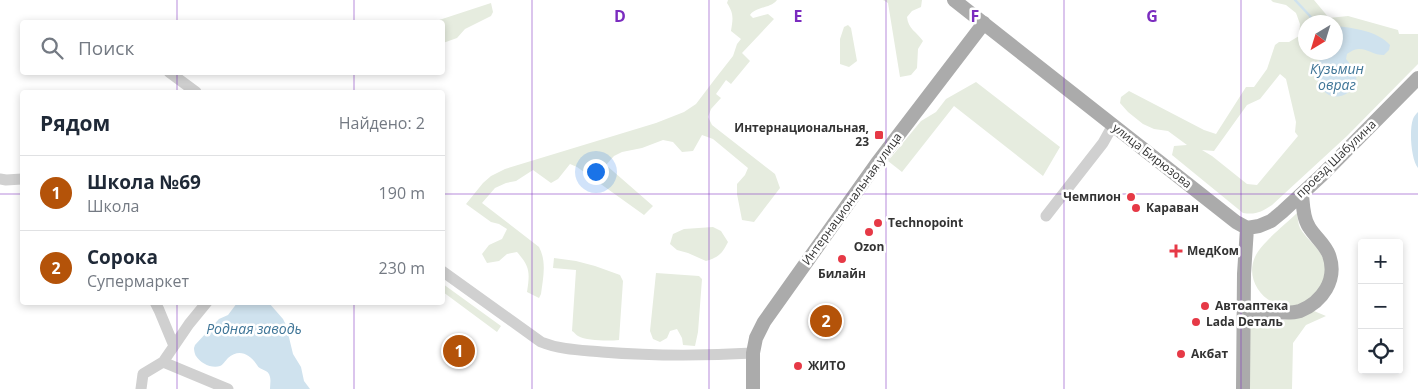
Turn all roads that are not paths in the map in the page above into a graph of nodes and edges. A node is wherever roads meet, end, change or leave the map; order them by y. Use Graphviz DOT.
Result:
graph roads {
  1 [pos="954,0"];
  2 [pos="984,23"];
  3 [pos="173,75"];
  4 [pos="1418,78"];
  5 [pos="193,90"];
  6 [pos="1113,125"];
  7 [pos="0,179"];
  8 [pos="20,179"];
  9 [pos="1302,194"];
  10 [pos="1046,216"];
  11 [pos="1247,228"];
  12 [pos="445,273"];
  13 [pos="157,305"];
  14 [pos="205,305"];
  15 [pos="1244,321"];
  16 [pos="174,346"];
  17 [pos="753,353"];
  18 [pos="163,362"];
  19 [pos="141,389"];
  20 [pos="228,389"];
  21 [pos="753,389"];
  22 [pos="1243,389"];
  1 -- 2 [label="main road, улица Бирюзова"];
  2 -- 6 [label="main road, улица Бирюзова"];
  2 -- 17 [label="main road, Интернациональная улица"];
  3 -- 5 [label="street"];
  4 -- 9 [label="main road, проезд Шабулина"];
  6 -- 10 [label="street"];
  6 -- 11 [label="main road, улица Бирюзова"];
  7 -- 8 [label="street"];
  9 -- 11 [label="main road, проезд Шабулина"];
  9 -- 15 [label="main road"];
  11 -- 15 [label="main road"];
  12 -- 17 [label="street"];
  13 -- 16 [label="street"];
  14 -- 16 [label="street"];
  15 -- 22 [label="main road"];
  16 -- 18 [label="street"];
  17 -- 21 [label="main road, Интернациональная улица"];
  18 -- 19 [label="street"];
  18 -- 20 [label="street"];
}
